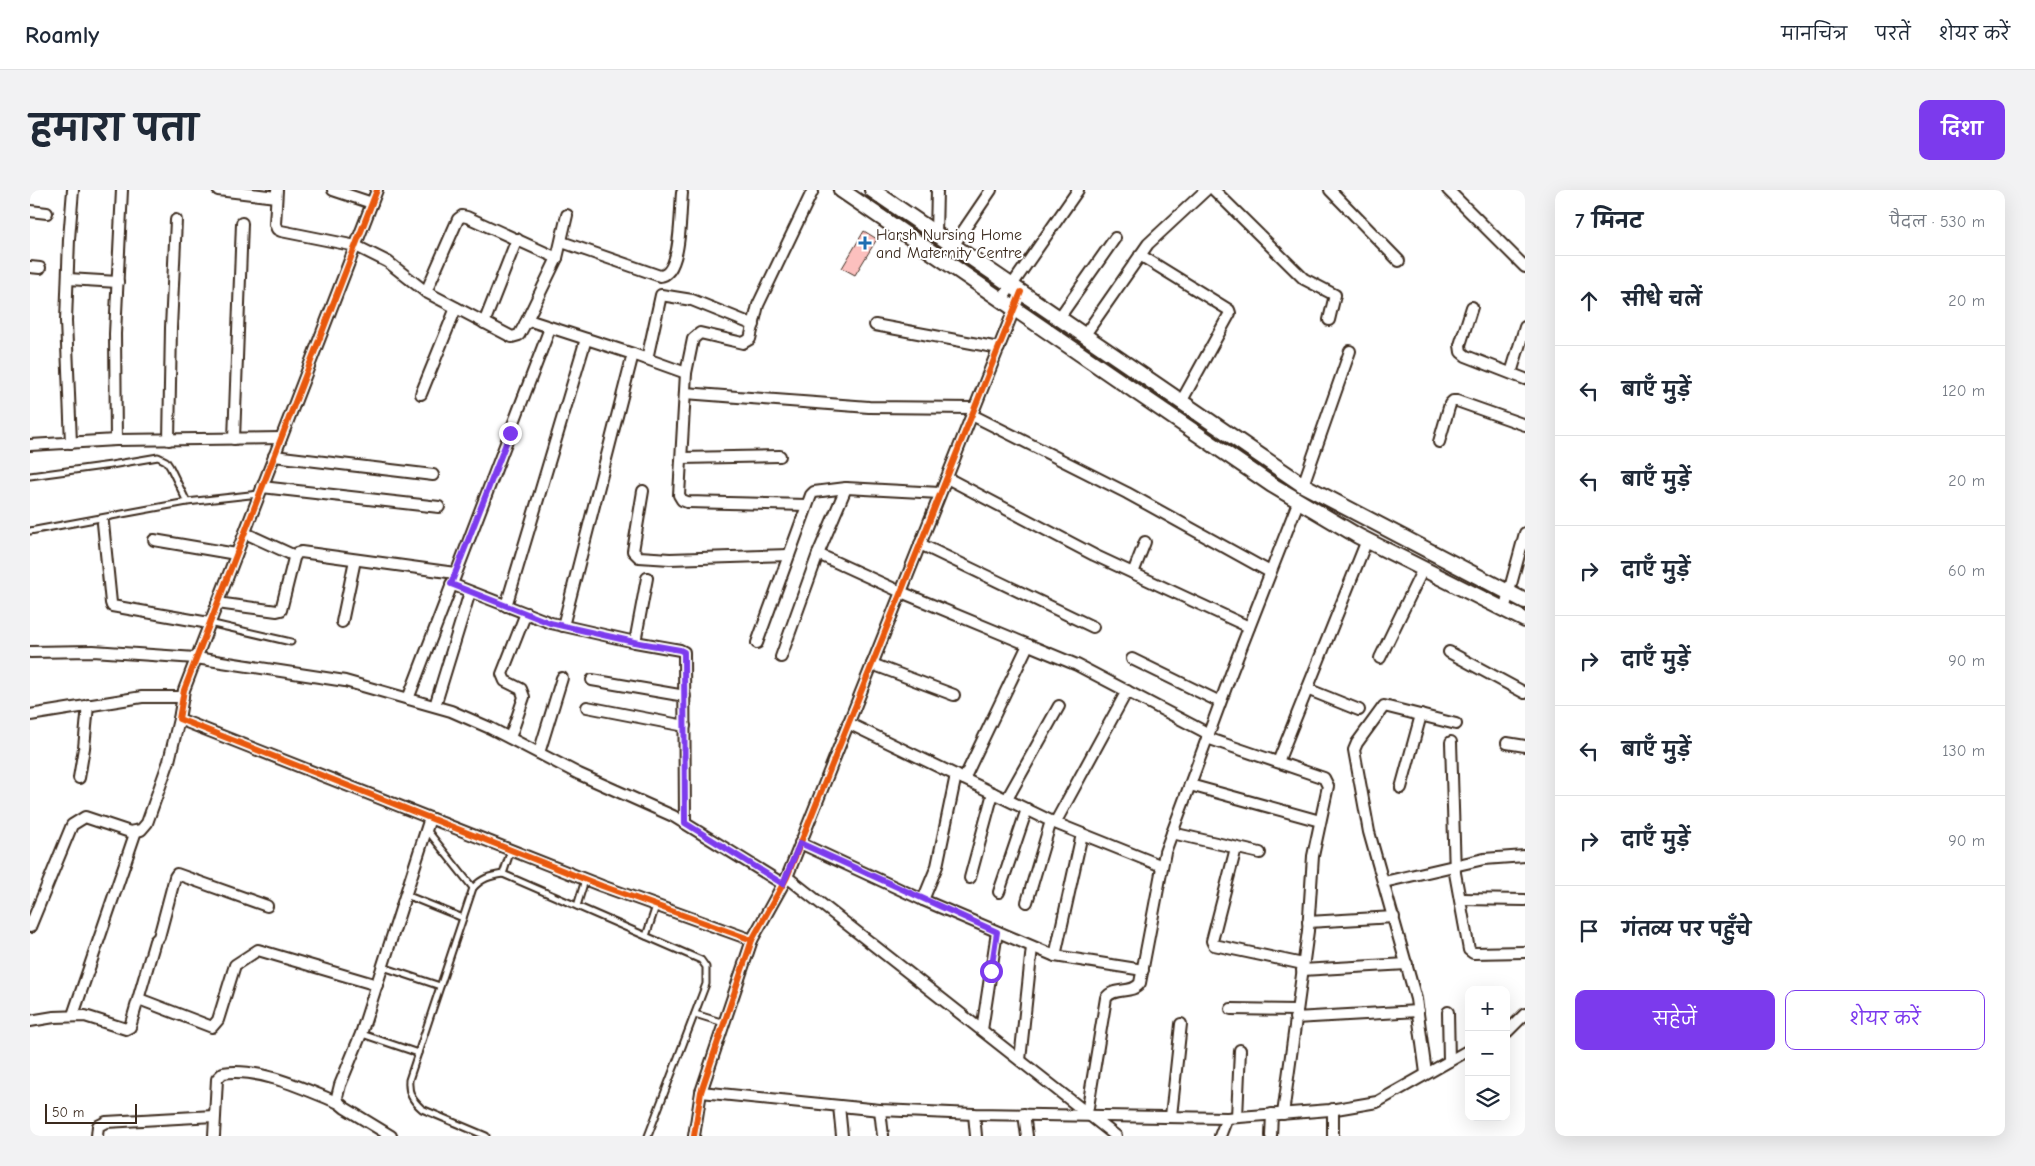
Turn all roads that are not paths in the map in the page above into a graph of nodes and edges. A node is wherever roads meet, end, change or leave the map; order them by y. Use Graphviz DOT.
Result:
graph roads {
  1 [pos="73,190"];
  2 [pos="122,190"];
  3 [pos="218,190"];
  4 [pos="333,190"];
  5 [pos="377,190"];
  6 [pos="813,190"];
  7 [pos="841,190"];
  8 [pos="872,190"];
  9 [pos="937,190"];
  10 [pos="991,190"];
  11 [pos="1078,190"];
  12 [pos="1206,190"];
  13 [pos="1214,190"];
  14 [pos="1330,190"];
  15 [pos="1448,190"];
  16 [pos="276,194"];
  17 [pos="682,194"];
  18 [pos="372,203"];
  19 [pos="30,211"];
  20 [pos="47,213"];
  21 [pos="567,215"];
  22 [pos="176,220"];
  23 [pos="242,223"];
  24 [pos="936,234"];
  25 [pos="1115,238"];
  26 [pos="517,239"];
  27 [pos="562,242"];
  28 [pos="356,246"];
  29 [pos="953,246"];
  30 [pos="1140,255"];
  31 [pos="557,258"];
  32 [pos="1399,261"];
  33 [pos="1525,268"];
  34 [pos="68,279"];
  35 [pos="118,282"];
  36 [pos="1016,289"];
  37 [pos="426,292"];
  38 [pos="1001,300"];
  39 [pos="1472,307"];
  40 [pos="456,308"];
  41 [pos="1014,310"];
  42 [pos="1059,318"];
  43 [pos="1329,320"];
  44 [pos="484,323"];
  45 [pos="525,324"];
  46 [pos="875,324"];
  47 [pos="754,325"];
  48 [pos="1525,326"];
  49 [pos="550,328"];
  50 [pos="1084,336"];
  51 [pos="586,339"];
  52 [pos="999,348"];
  53 [pos="1350,351"];
  54 [pos="633,354"];
  55 [pos="646,359"];
  56 [pos="686,373"];
  57 [pos="1510,373"];
  58 [pos="1525,379"];
  59 [pos="685,393"];
  60 [pos="421,394"];
  61 [pos="1182,402"];
  62 [pos="973,412"];
  63 [pos="1525,425"];
  64 [pos="281,438"];
  65 [pos="234,439"];
  66 [pos="116,440"];
  67 [pos="169,440"];
  68 [pos="1439,442"];
  69 [pos="71,443"];
  70 [pos="30,445"];
  71 [pos="274,456"];
  72 [pos="780,456"];
  73 [pos="682,458"];
  74 [pos="433,475"];
  75 [pos="30,476"];
  76 [pos="947,478"];
  77 [pos="1303,485"];
  78 [pos="846,488"];
  79 [pos="261,490"];
  80 [pos="643,492"];
  81 [pos="940,493"];
  82 [pos="1298,500"];
  83 [pos="187,502"];
  84 [pos="807,505"];
  85 [pos="439,507"];
  86 [pos="104,523"];
  87 [pos="30,531"];
  88 [pos="1525,532"];
  89 [pos="244,533"];
  90 [pos="154,540"];
  91 [pos="1367,540"];
  92 [pos="1145,542"];
  93 [pos="920,544"];
  94 [pos="236,554"];
  95 [pos="818,554"];
  96 [pos="789,555"];
  97 [pos="295,556"];
  98 [pos="356,560"];
  99 [pos="1423,569"];
  100 [pos="1270,572"];
  101 [pos="455,573"];
  102 [pos="1133,573"];
  103 [pos="647,578"];
  104 [pos="451,584"];
  105 [pos="470,592"];
  106 [pos="901,592"];
  107 [pos="1509,593"];
  108 [pos="1525,601"];
  109 [pos="217,603"];
  110 [pos="506,606"];
  111 [pos="1504,610"];
  112 [pos="526,613"];
  113 [pos="1525,620"];
  114 [pos="342,622"];
  115 [pos="209,623"];
  116 [pos="562,626"];
  117 [pos="1093,627"];
  118 [pos="1249,627"];
  119 [pos="291,642"];
  120 [pos="634,642"];
  121 [pos="757,643"];
  122 [pos="1028,644"];
  123 [pos="30,652"];
  124 [pos="1449,652"];
  125 [pos="781,657"];
  126 [pos="196,658"];
  127 [pos="1380,658"];
  128 [pos="1132,659"];
  129 [pos="872,664"];
  130 [pos="562,678"];
  131 [pos="592,680"];
  132 [pos="1307,689"];
  133 [pos="1127,691"];
  134 [pos="1525,693"];
  135 [pos="954,695"];
  136 [pos="685,696"];
  137 [pos="183,697"];
  138 [pos="408,698"];
  139 [pos="1220,702"];
  140 [pos="88,705"];
  141 [pos="435,706"];
  142 [pos="1059,706"];
  143 [pos="587,707"];
  144 [pos="1359,710"];
  145 [pos="1421,715"];
  146 [pos="30,716"];
  147 [pos="180,719"];
  148 [pos="848,723"];
  149 [pos="1456,724"];
  150 [pos="685,726"];
  151 [pos="1208,736"];
  152 [pos="510,738"];
  153 [pos="1451,742"];
  154 [pos="1507,743"];
  155 [pos="1525,746"];
  156 [pos="539,753"];
  157 [pos="1278,762"];
  158 [pos="960,777"];
  159 [pos="79,778"];
  160 [pos="1190,785"];
  161 [pos="1401,788"];
  162 [pos="993,793"];
  163 [pos="1007,800"];
  164 [pos="1027,809"];
  165 [pos="430,818"];
  166 [pos="1320,821"];
  167 [pos="1053,822"];
  168 [pos="685,823"];
  169 [pos="427,829"];
  170 [pos="136,831"];
  171 [pos="1172,833"];
  172 [pos="1082,834"];
  173 [pos="800,843"];
  174 [pos="1236,848"];
  175 [pos="511,850"];
  176 [pos="1260,853"];
  177 [pos="1525,856"];
  178 [pos="1456,865"];
  179 [pos="1162,866"];
  180 [pos="504,874"];
  181 [pos="970,878"];
  182 [pos="586,880"];
  183 [pos="785,880"];
  184 [pos="1384,882"];
  185 [pos="473,888"];
  186 [pos="999,892"];
  187 [pos="406,895"];
  188 [pos="1461,899"];
  189 [pos="923,900"];
  190 [pos="1525,900"];
  191 [pos="1027,902"];
  192 [pos="267,906"];
  193 [pos="577,906"];
  194 [pos="656,906"];
  195 [pos="1394,917"];
  196 [pos="463,918"];
  197 [pos="1308,922"];
  198 [pos="30,927"];
  199 [pos="997,932"];
  200 [pos="646,936"];
  201 [pos="752,940"];
  202 [pos="1032,947"];
  203 [pos="1525,952"];
  204 [pos="1055,956"];
  205 [pos="1407,964"];
  206 [pos="383,967"];
  207 [pos="1302,967"];
  208 [pos="1143,970"];
  209 [pos="377,985"];
  210 [pos="440,986"];
  211 [pos="140,999"];
  212 [pos="1232,1009"];
  213 [pos="1418,1011"];
  214 [pos="1448,1012"];
  215 [pos="695,1014"];
  216 [pos="1296,1014"];
  217 [pos="1525,1014"];
  218 [pos="73,1016"];
  219 [pos="30,1021"];
  220 [pos="724,1023"];
  221 [pos="1181,1024"];
  222 [pos="982,1030"];
  223 [pos="1507,1031"];
  224 [pos="361,1034"];
  225 [pos="1240,1050"];
  226 [pos="1465,1052"];
  227 [pos="418,1053"];
  228 [pos="1020,1060"];
  229 [pos="1449,1061"];
  230 [pos="1426,1073"];
  231 [pos="701,1092"];
  232 [pos="339,1103"];
  233 [pos="839,1106"];
  234 [pos="1333,1109"];
  235 [pos="880,1110"];
  236 [pos="974,1114"];
  237 [pos="1024,1114"];
  238 [pos="1088,1114"];
  239 [pos="1278,1114"];
  240 [pos="214,1116"];
  241 [pos="1171,1116"];
  242 [pos="1232,1117"];
  243 [pos="97,1136"];
  244 [pos="214,1136"];
  245 [pos="391,1136"];
  246 [pos="486,1136"];
  247 [pos="648,1136"];
  248 [pos="694,1136"];
  249 [pos="842,1136"];
  250 [pos="883,1136"];
  251 [pos="976,1136"];
  252 [pos="1027,1136"];
  253 [pos="1116,1136"];
  254 [pos="1220,1136"];
  255 [pos="1271,1136"];
  256 [pos="1333,1136"];
  1 -- 34 [label="street"];
  2 -- 35 [label="street"];
  3 -- 16 [label="street"];
  4 -- 18 [label="street"];
  5 -- 18 [label="street"];
  6 -- 47 [label="street"];
  7 -- 38 [label="street"];
  8 -- 24 [label="street"];
  9 -- 24 [label="street"];
  10 -- 29 [label="street"];
  11 -- 36 [label="street"];
  12 -- 30 [label="street"];
  13 -- 43 [label="street"];
  14 -- 32 [label="street"];
  15 -- 33 [label="street"];
  16 -- 28 [label="street"];
  17 -- 27 [label="street"];
  18 -- 28 [label="street"];
  19 -- 20 [label="street"];
  21 -- 27 [label="street"];
  22 -- 67 [label="street"];
  23 -- 65 [label="street"];
  24 -- 29 [label="street"];
  25 -- 42 [label="street"];
  26 -- 31 [label="street"];
  26 -- 37 [label="street"];
  26 -- 44 [label="street"];
  27 -- 31 [label="street"];
  28 -- 37 [label="street"];
  28 -- 64 [label="street"];
  29 -- 36 [label="street"];
  30 -- 50 [label="street"];
  30 -- 61 [label="street"];
  31 -- 45 [label="street"];
  34 -- 35 [label="street"];
  34 -- 69 [label="street"];
  35 -- 66 [label="street"];
  36 -- 38 [label="street"];
  36 -- 41 [label="street"];
  36 -- 42 [label="street"];
  37 -- 40 [label="street"];
  38 -- 41 [label="street"];
  39 -- 57 [label="street"];
  40 -- 44 [label="street"];
  40 -- 60 [label="street"];
  41 -- 52 [label="street"];
  41 -- 82 [label="street"];
  42 -- 50 [label="street"];
  44 -- 45 [label="street"];
  45 -- 49 [label="street"];
  46 -- 52 [label="street"];
  47 -- 55 [label="street"];
  47 -- 56 [label="street"];
  48 -- 57 [label="street"];
  49 -- 51 [label="street"];
  49 -- 101 [label="street"];
  50 -- 61 [label="street"];
  51 -- 54 [label="street"];
  51 -- 110 [label="street"];
  52 -- 62 [label="street"];
  53 -- 77 [label="street"];
  54 -- 55 [label="street"];
  54 -- 116 [label="street"];
  55 -- 56 [label="street"];
  56 -- 59 [label="street"];
  57 -- 58 [label="street"];
  59 -- 62 [label="street"];
  59 -- 73 [label="street"];
  61 -- 77 [label="street"];
  62 -- 76 [label="street"];
  62 -- 100 [label="street"];
  63 -- 68 [label="street"];
  64 -- 65 [label="street"];
  64 -- 71 [label="street"];
  65 -- 67 [label="street"];
  66 -- 67 [label="street"];
  66 -- 69 [label="street"];
  69 -- 70 [label="street"];
  71 -- 74 [label="street"];
  71 -- 79 [label="street"];
  72 -- 73 [label="street"];
  73 -- 84 [label="street"];
  75 -- 83 [label="lane"];
  76 -- 81 [label="street"];
  76 -- 102 [label="street"];
  77 -- 107 [label="street"];
  78 -- 81 [label="street"];
  78 -- 84 [label="street"];
  78 -- 95 [label="street"];
  79 -- 83 [label="lane"];
  79 -- 85 [label="street"];
  79 -- 89 [label="street"];
  80 -- 96 [label="street"];
  81 -- 93 [label="street"];
  82 -- 91 [label="street"];
  82 -- 100 [label="street"];
  83 -- 87 [label="lane"];
  84 -- 96 [label="street"];
  86 -- 115 [label="street"];
  88 -- 107 [label="street"];
  89 -- 94 [label="street"];
  89 -- 97 [label="street"];
  90 -- 94 [label="street"];
  91 -- 99 [label="street"];
  91 -- 132 [label="street"];
  92 -- 102 [label="street"];
  93 -- 106 [label="street"];
  93 -- 117 [label="street"];
  94 -- 109 [label="street"];
  95 -- 106 [label="street"];
  95 -- 125 [label="street"];
  96 -- 121 [label="street"];
  97 -- 98 [label="street"];
  97 -- 109 [label="street"];
  98 -- 101 [label="street"];
  98 -- 114 [label="street"];
  99 -- 111 [label="street"];
  99 -- 127 [label="street"];
  100 -- 118 [label="street"];
  101 -- 104 [label="street"];
  102 -- 118 [label="street"];
  103 -- 120 [label="street"];
  104 -- 105 [label="street"];
  104 -- 138 [label="street"];
  105 -- 110 [label="street"];
  105 -- 141 [label="street"];
  106 -- 122 [label="street"];
  106 -- 129 [label="street"];
  107 -- 108 [label="street"];
  107 -- 111 [label="street"];
  109 -- 115 [label="street"];
  110 -- 112 [label="street"];
  111 -- 113 [label="street"];
  112 -- 116 [label="street"];
  112 -- 152 [label="street"];
  115 -- 119 [label="lane"];
  115 -- 126 [label="street"];
  116 -- 120 [label="street"];
  118 -- 139 [label="street"];
  120 -- 136 [label="street"];
  122 -- 133 [label="street"];
  122 -- 158 [label="street"];
  123 -- 126 [label="street"];
  124 -- 134 [label="street"];
  126 -- 137 [label="street"];
  126 -- 138 [label="street"];
  128 -- 139 [label="street"];
  129 -- 135 [label="street"];
  129 -- 148 [label="street"];
  130 -- 156 [label="street"];
  131 -- 136 [label="street"];
  132 -- 144 [label="street"];
  132 -- 157 [label="street"];
  133 -- 151 [label="street"];
  133 -- 167 [label="street"];
  136 -- 150 [label="street"];
  137 -- 140 [label="street"];
  137 -- 147 [label="street"];
  138 -- 141 [label="street"];
  139 -- 151 [label="street"];
  140 -- 146 [label="street"];
  140 -- 159 [label="street"];
  141 -- 152 [label="street"];
  142 -- 163 [label="street"];
  143 -- 150 [label="street"];
  145 -- 149 [label="street"];
  145 -- 161 [label="street"];
  145 -- 184 [label="street"];
  147 -- 165 [label="street"];
  147 -- 170 [label="street"];
  148 -- 158 [label="street"];
  148 -- 173 [label="street"];
  150 -- 168 [label="street"];
  151 -- 157 [label="street"];
  151 -- 160 [label="street"];
  152 -- 156 [label="street"];
  153 -- 178 [label="street"];
  154 -- 155 [label="street"];
  156 -- 168 [label="street"];
  157 -- 166 [label="street"];
  158 -- 162 [label="street"];
  158 -- 189 [label="street"];
  160 -- 166 [label="street"];
  160 -- 171 [label="street"];
  162 -- 163 [label="street"];
  162 -- 181 [label="street"];
  163 -- 164 [label="street"];
  164 -- 167 [label="street"];
  164 -- 186 [label="street"];
  165 -- 169 [label="street"];
  165 -- 175 [label="street"];
  166 -- 197 [label="street"];
  167 -- 172 [label="street"];
  167 -- 191 [label="street"];
  168 -- 183 [label="street"];
  169 -- 185 [label="lane"];
  169 -- 187 [label="street"];
  170 -- 198 [label="street"];
  170 -- 218 [label="street"];
  171 -- 174 [label="street"];
  171 -- 179 [label="street"];
  172 -- 179 [label="street"];
  172 -- 204 [label="street"];
  173 -- 183 [label="street"];
  173 -- 189 [label="street"];
  174 -- 176 [label="street"];
  174 -- 207 [label="street"];
  175 -- 180 [label="lane"];
  175 -- 182 [label="street"];
  177 -- 178 [label="street"];
  178 -- 184 [label="street"];
  178 -- 188 [label="street"];
  179 -- 208 [label="street"];
  180 -- 185 [label="lane"];
  180 -- 193 [label="lane"];
  182 -- 193 [label="lane"];
  182 -- 194 [label="street"];
  183 -- 201 [label="street"];
  183 -- 222 [label="street"];
  184 -- 195 [label="street"];
  185 -- 196 [label="lane"];
  187 -- 196 [label="lane"];
  187 -- 206 [label="street"];
  188 -- 190 [label="street"];
  188 -- 203 [label="street"];
  189 -- 199 [label="street"];
  192 -- 211 [label="street"];
  193 -- 200 [label="lane"];
  194 -- 200 [label="lane"];
  194 -- 201 [label="street"];
  195 -- 197 [label="street"];
  195 -- 205 [label="street"];
  196 -- 210 [label="lane"];
  197 -- 207 [label="street"];
  199 -- 202 [label="street"];
  199 -- 222 [label="street"];
  200 -- 215 [label="lane"];
  201 -- 220 [label="street"];
  202 -- 204 [label="street"];
  202 -- 228 [label="street"];
  204 -- 208 [label="street"];
  205 -- 207 [label="street"];
  205 -- 213 [label="street"];
  206 -- 209 [label="street"];
  206 -- 210 [label="lane"];
  207 -- 216 [label="street"];
  208 -- 238 [label="street"];
  209 -- 211 [label="street"];
  209 -- 224 [label="street"];
  210 -- 227 [label="lane"];
  211 -- 218 [label="street"];
  212 -- 216 [label="street"];
  213 -- 216 [label="street"];
  213 -- 230 [label="street"];
  214 -- 229 [label="street"];
  215 -- 220 [label="lane"];
  215 -- 247 [label="lane"];
  216 -- 239 [label="street"];
  217 -- 223 [label="street"];
  218 -- 219 [label="street"];
  220 -- 231 [label="street"];
  221 -- 241 [label="street"];
  222 -- 228 [label="street"];
  224 -- 227 [label="lane"];
  224 -- 232 [label="street"];
  225 -- 242 [label="street"];
  226 -- 229 [label="street"];
  227 -- 246 [label="lane"];
  228 -- 238 [label="street"];
  229 -- 230 [label="street"];
  230 -- 234 [label="street"];
  231 -- 233 [label="street"];
  231 -- 248 [label="street"];
  232 -- 240 [label="street"];
  232 -- 245 [label="street"];
  233 -- 235 [label="street"];
  233 -- 249 [label="street"];
  234 -- 239 [label="street"];
  234 -- 256 [label="street"];
  235 -- 236 [label="street"];
  235 -- 250 [label="street"];
  236 -- 237 [label="street"];
  236 -- 251 [label="street"];
  237 -- 238 [label="street"];
  237 -- 252 [label="street"];
  238 -- 241 [label="street"];
  238 -- 253 [label="street"];
  239 -- 242 [label="street"];
  239 -- 255 [label="street"];
  240 -- 243 [label="street"];
  240 -- 244 [label="street"];
  241 -- 242 [label="street"];
  242 -- 254 [label="street"];
}
